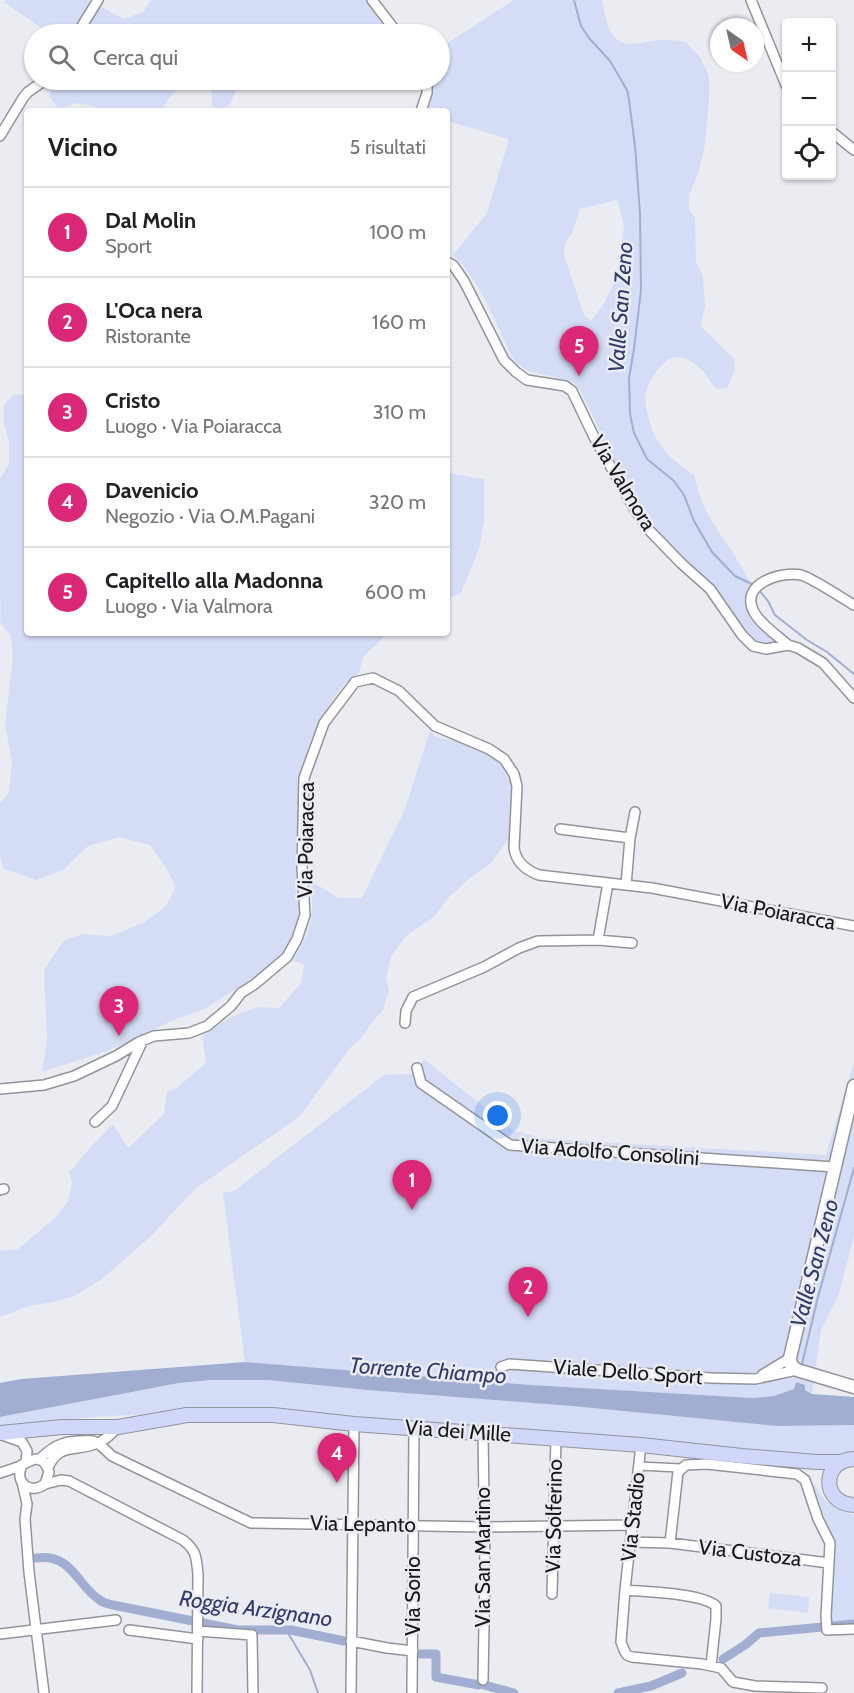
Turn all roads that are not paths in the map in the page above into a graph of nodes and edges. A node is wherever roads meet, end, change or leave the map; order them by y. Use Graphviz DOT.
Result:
graph roads {
  1 [pos="98,0"];
  2 [pos="372,0"];
  3 [pos="751,0"];
  4 [pos="83,24"];
  5 [pos="390,24"];
  6 [pos="782,75"];
  7 [pos="33,90"];
  8 [pos="427,90"];
  9 [pos="422,108"];
  10 [pos="0,136"];
  11 [pos="836,136"];
  12 [pos="854,150"];
  13 [pos="450,264"];
  14 [pos="854,605"];
  15 [pos="788,645"];
  16 [pos="854,698"];
  17 [pos="634,812"];
  18 [pos="560,829"];
  19 [pos="630,838"];
  20 [pos="608,883"];
  21 [pos="626,885"];
  22 [pos="854,926"];
  23 [pos="598,940"];
  24 [pos="632,944"];
  25 [pos="405,1023"];
  26 [pos="143,1040"];
  27 [pos="417,1068"];
  28 [pos="854,1086"];
  29 [pos="0,1089"];
  30 [pos="95,1122"];
  31 [pos="834,1167"];
  32 [pos="790,1358"];
  33 [pos="501,1366"];
  34 [pos="797,1370"];
  35 [pos="755,1379"];
  36 [pos="854,1387"];
  37 [pos="354,1424"];
  38 [pos="118,1427"];
  39 [pos="414,1428"];
  40 [pos="483,1433"];
  41 [pos="0,1434"];
  42 [pos="107,1438"];
  43 [pos="556,1438"];
  44 [pos="641,1444"];
  45 [pos="94,1445"];
  46 [pos="110,1455"];
  47 [pos="850,1459"];
  48 [pos="39,1460"];
  49 [pos="800,1461"];
  50 [pos="24,1463"];
  51 [pos="639,1466"];
  52 [pos="48,1468"];
  53 [pos="680,1468"];
  54 [pos="0,1473"];
  55 [pos="21,1480"];
  56 [pos="44,1485"];
  57 [pos="830,1490"];
  58 [pos="27,1504"];
  59 [pos="853,1505"];
  60 [pos="353,1524"];
  61 [pos="413,1525"];
  62 [pos="633,1525"];
  63 [pos="483,1527"];
  64 [pos="554,1527"];
  65 [pos="631,1542"];
  66 [pos="670,1544"];
  67 [pos="829,1563"];
  68 [pos="625,1590"];
  69 [pos="552,1594"];
  70 [pos="117,1620"];
  71 [pos="854,1629"];
  72 [pos="36,1630"];
  73 [pos="129,1630"];
  74 [pos="0,1634"];
  75 [pos="198,1635"];
  76 [pos="351,1641"];
  77 [pos="413,1651"];
  78 [pos="711,1666"];
  79 [pos="483,1680"];
  80 [pos="822,1688"];
  81 [pos="775,1690"];
  82 [pos="44,1693"];
  83 [pos="197,1693"];
  84 [pos="254,1693"];
  85 [pos="351,1693"];
  86 [pos="412,1693"];
  1 -- 4 [label="street"];
  2 -- 5 [label="street"];
  3 -- 6 [label="street"];
  7 -- 10 [label="street"];
  8 -- 9 [label="street"];
  11 -- 12 [label="street"];
  13 -- 15 [label="street, Via Valmora"];
  14 -- 15 [label="street"];
  15 -- 16 [label="street"];
  17 -- 19 [label="street"];
  18 -- 19 [label="street"];
  19 -- 21 [label="street"];
  20 -- 21 [label="street, Via Poiaracca"];
  20 -- 23 [label="street"];
  20 -- 26 [label="street, Via Poiaracca"];
  21 -- 22 [label="street, Via Poiaracca"];
  23 -- 24 [label="street"];
  23 -- 25 [label="street"];
  26 -- 29 [label="street, Via Poiaracca"];
  26 -- 30 [label="street"];
  27 -- 31 [label="street, Via Adolfo Consolini"];
  28 -- 31 [label="street"];
  31 -- 32 [label="street"];
  32 -- 34 [label="street"];
  32 -- 35 [label="street"];
  33 -- 35 [label="street, Viale Dello Sport"];
  34 -- 35 [label="street, Viale Dello Sport"];
  34 -- 36 [label="street"];
  37 -- 38 [label="main road, Via dei Mille"];
  37 -- 39 [label="main road, Via dei Mille"];
  37 -- 60 [label="street"];
  38 -- 41 [label="main road, Via dei Mille"];
  38 -- 42 [label="street"];
  39 -- 40 [label="main road, Via dei Mille"];
  39 -- 61 [label="street, Via Sorio"];
  40 -- 43 [label="main road, Via dei Mille"];
  40 -- 63 [label="street, Via San Martino"];
  41 -- 50 [label="street"];
  42 -- 45 [label="street"];
  42 -- 46 [label="street"];
  43 -- 44 [label="main road, Via dei Mille"];
  43 -- 64 [label="street, Via Solferino"];
  44 -- 49 [label="main road, Via dei Mille"];
  44 -- 51 [label="street, Via Stadio"];
  45 -- 46 [label="street, Via Lepanto"];
  45 -- 48 [label="street"];
  45 -- 52 [label="street"];
  46 -- 60 [label="street, Via Lepanto"];
  47 -- 49 [label="main road, Via dei Mille"];
  47 -- 57 [label="main road, Via dei Mille"];
  48 -- 50 [label="street"];
  48 -- 52 [label="street"];
  49 -- 57 [label="main road"];
  50 -- 54 [label="street"];
  50 -- 55 [label="street"];
  51 -- 53 [label="street"];
  51 -- 62 [label="street, Via Stadio"];
  52 -- 56 [label="street"];
  53 -- 66 [label="street, Via Custoza"];
  53 -- 67 [label="street, Via Custoza"];
  54 -- 55 [label="street"];
  55 -- 56 [label="street"];
  55 -- 58 [label="street"];
  56 -- 58 [label="street"];
  56 -- 75 [label="street"];
  57 -- 59 [label="main road"];
  58 -- 72 [label="street"];
  60 -- 61 [label="street, Via Lepanto"];
  60 -- 76 [label="street"];
  61 -- 63 [label="street, Via Lepanto"];
  61 -- 77 [label="street, Via Sorio"];
  62 -- 64 [label="street, Via Lepanto"];
  62 -- 65 [label="street, Via Stadio"];
  63 -- 64 [label="street, Via Lepanto"];
  63 -- 79 [label="street, Via San Martino"];
  64 -- 69 [label="street, Via Solferino"];
  65 -- 66 [label="street, Via Custoza"];
  65 -- 68 [label="street, Via Stadio"];
  66 -- 67 [label="street, Via Custoza"];
  67 -- 71 [label="street, Via Custoza"];
  68 -- 78 [label="street, Via Stadio"];
  68 -- 78 [label="street, Via Stadio"];
  70 -- 72 [label="street"];
  72 -- 74 [label="street"];
  72 -- 82 [label="street"];
  73 -- 75 [label="street"];
  75 -- 83 [label="street"];
  75 -- 84 [label="street"];
  76 -- 77 [label="street"];
  76 -- 85 [label="street"];
  77 -- 86 [label="street, Via Sorio"];
  78 -- 81 [label="street, Via Stadio"];
  80 -- 81 [label="street, Via Stadio"];
}
